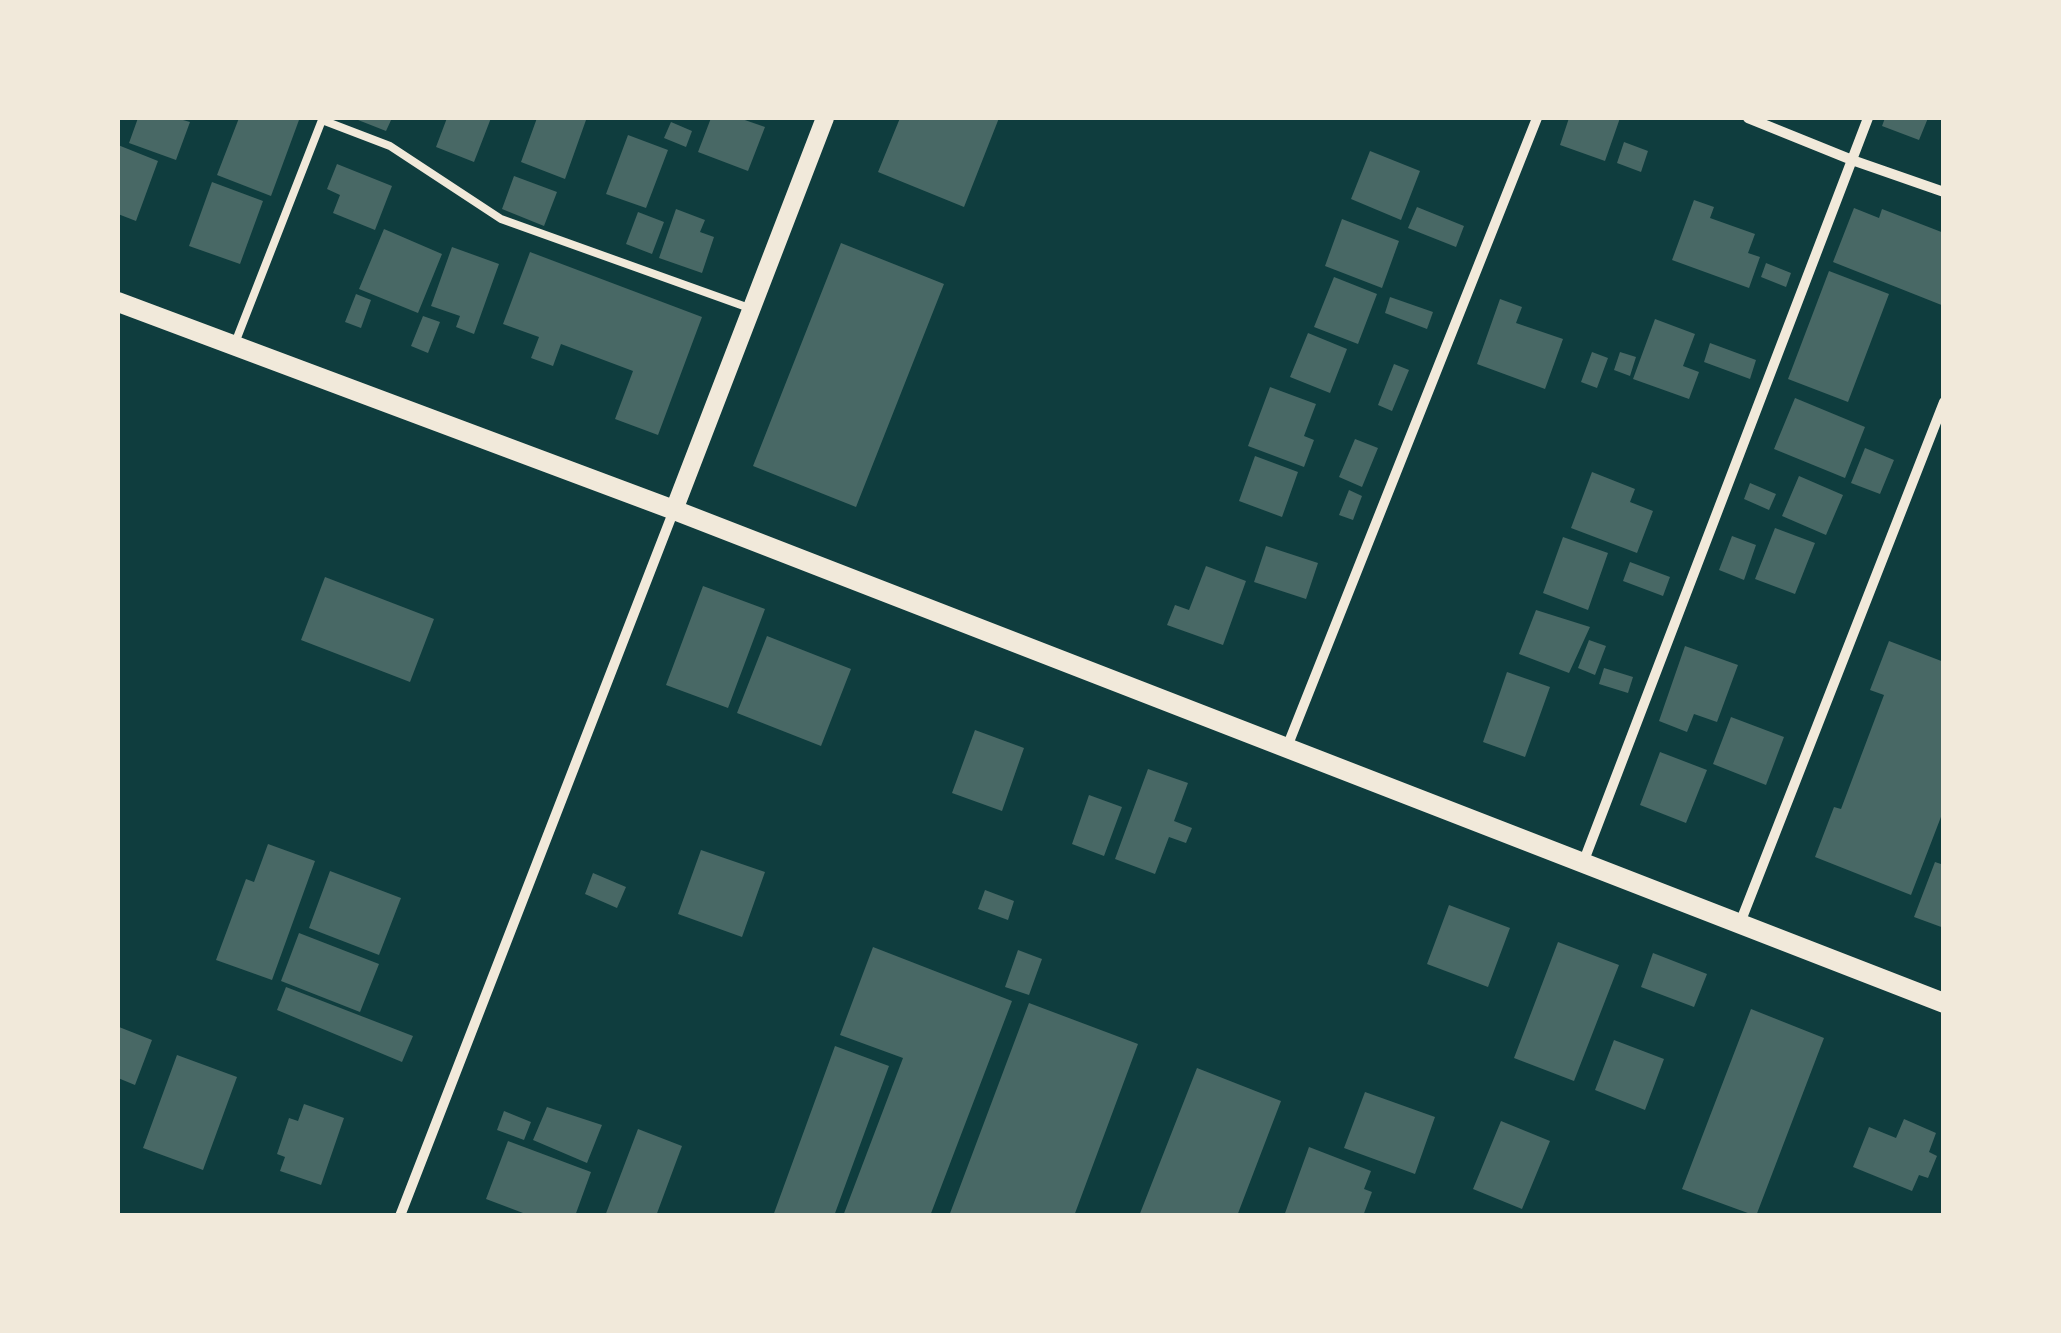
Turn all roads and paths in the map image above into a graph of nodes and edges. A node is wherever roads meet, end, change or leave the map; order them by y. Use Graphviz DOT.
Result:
graph roads {
  1 [pos="826,118"];
  2 [pos="1537,118"];
  3 [pos="1748,118"];
  4 [pos="1868,118"];
  5 [pos="1852,160"];
  6 [pos="1944,192"];
  7 [pos="118,302"];
  8 [pos="752,309"];
  9 [pos="234,346"];
  10 [pos="1944,402"];
  11 [pos="674,510"];
  12 [pos="1286,748"];
  13 [pos="1582,864"];
  14 [pos="1740,923"];
  15 [pos="1944,1003"];
  16 [pos="400,1216"];
  1 -- 8 [label="street"];
  2 -- 12 [label="street"];
  3 -- 5 [label="street"];
  4 -- 5 [label="street"];
  5 -- 6 [label="street"];
  5 -- 13 [label="street"];
  7 -- 9 [label="main road"];
  8 -- 9 [label="lane"];
  8 -- 11 [label="street"];
  9 -- 11 [label="main road"];
  10 -- 14 [label="street"];
  11 -- 12 [label="main road"];
  11 -- 16 [label="street"];
  12 -- 13 [label="main road"];
  13 -- 14 [label="main road"];
  14 -- 15 [label="main road"];
}
